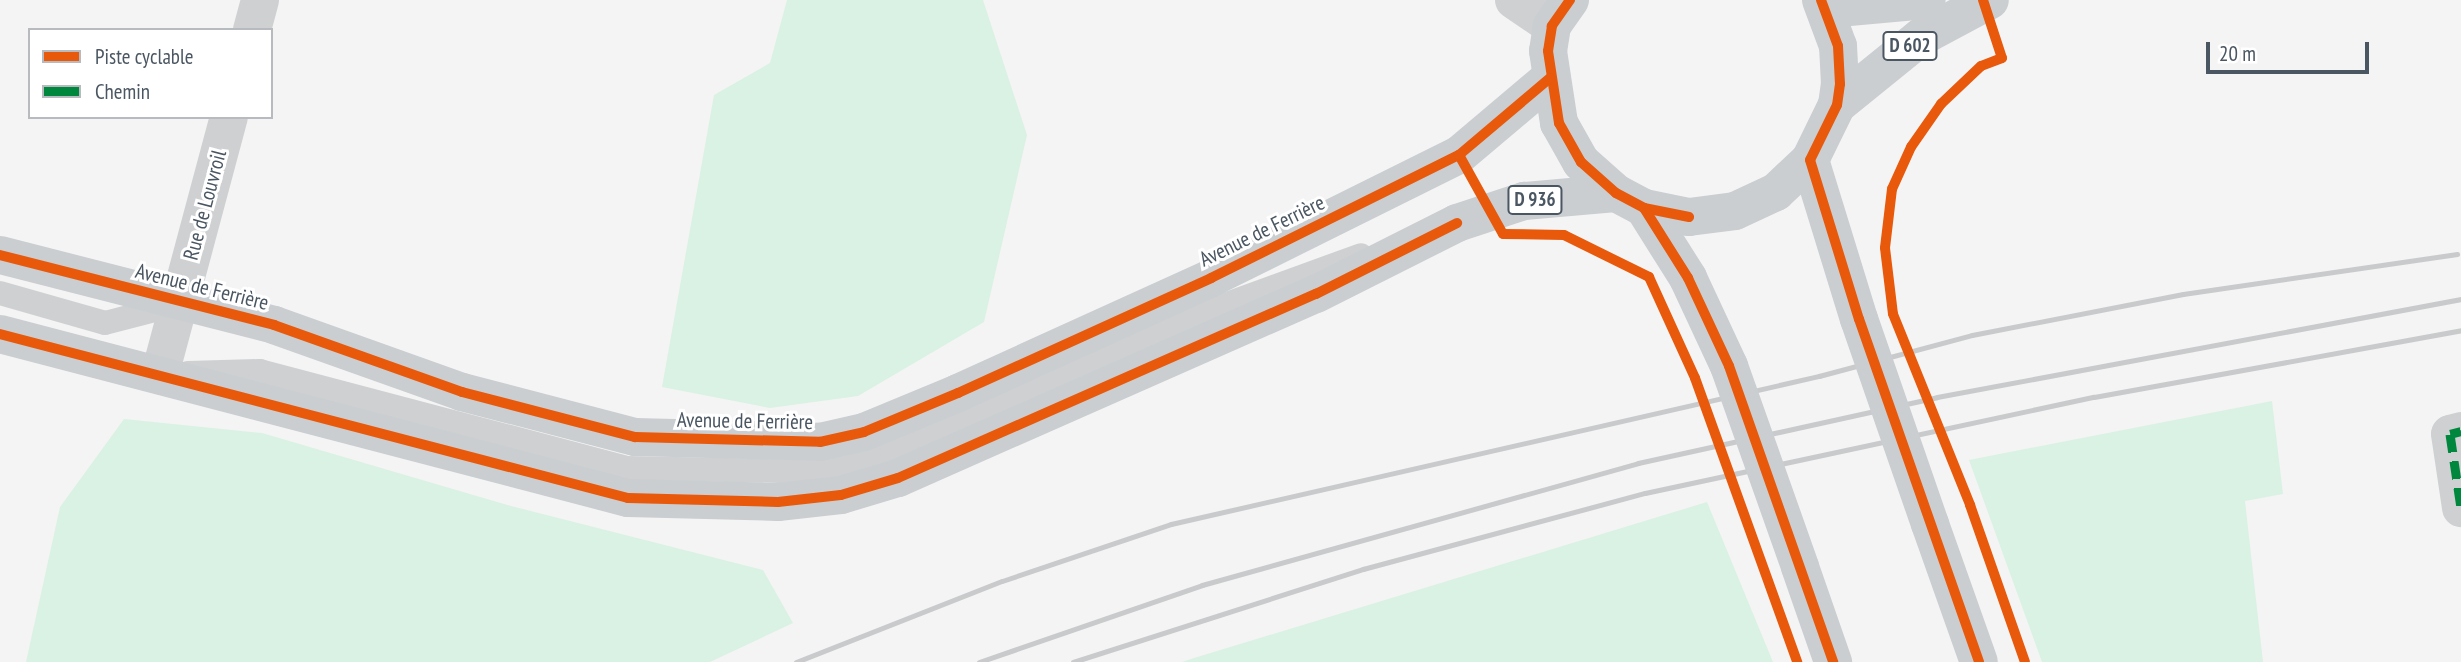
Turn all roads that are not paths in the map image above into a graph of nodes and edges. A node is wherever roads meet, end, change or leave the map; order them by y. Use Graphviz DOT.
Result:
graph roads {
  1 [pos="260,0"];
  2 [pos="1514,0"];
  3 [pos="1927,0"];
  4 [pos="1990,0"];
  5 [pos="1824,5"];
  6 [pos="1561,13"];
  7 [pos="253,28"];
  8 [pos="1549,78"];
  9 [pos="1837,105"];
  10 [pos="228,119"];
  11 [pos="1810,160"];
  12 [pos="1630,200"];
  13 [pos="0,255"];
  14 [pos="0,293"];
  15 [pos="178,304"];
  16 [pos="0,334"];
  17 [pos="160,374"];
  18 [pos="2456,433"];
  19 [pos="2461,508"];
  20 [pos="1833,662"];
  21 [pos="1979,662"];
  1 -- 7 [label="street"];
  2 -- 6 [label="street"];
  3 -- 5 [label="main road, D 602"];
  4 -- 9 [label="main road, D 602"];
  5 -- 9 [label="main road"];
  6 -- 8 [label="main road"];
  8 -- 12 [label="main road"];
  8 -- 15 [label="main road, Avenue de Ferrière"];
  9 -- 11 [label="main road"];
  10 -- 15 [label="street, Rue de Louvroil"];
  11 -- 12 [label="main road"];
  11 -- 21 [label="main road, bridge"];
  12 -- 17 [label="main road, D 936"];
  12 -- 20 [label="main road, bridge"];
  13 -- 15 [label="main road, Avenue de Ferrière"];
  14 -- 15 [label="lane"];
  15 -- 17 [label="street, Rue de Louvroil"];
  16 -- 17 [label="main road, D 936"];
  18 -- 19 [label="street"];
}
